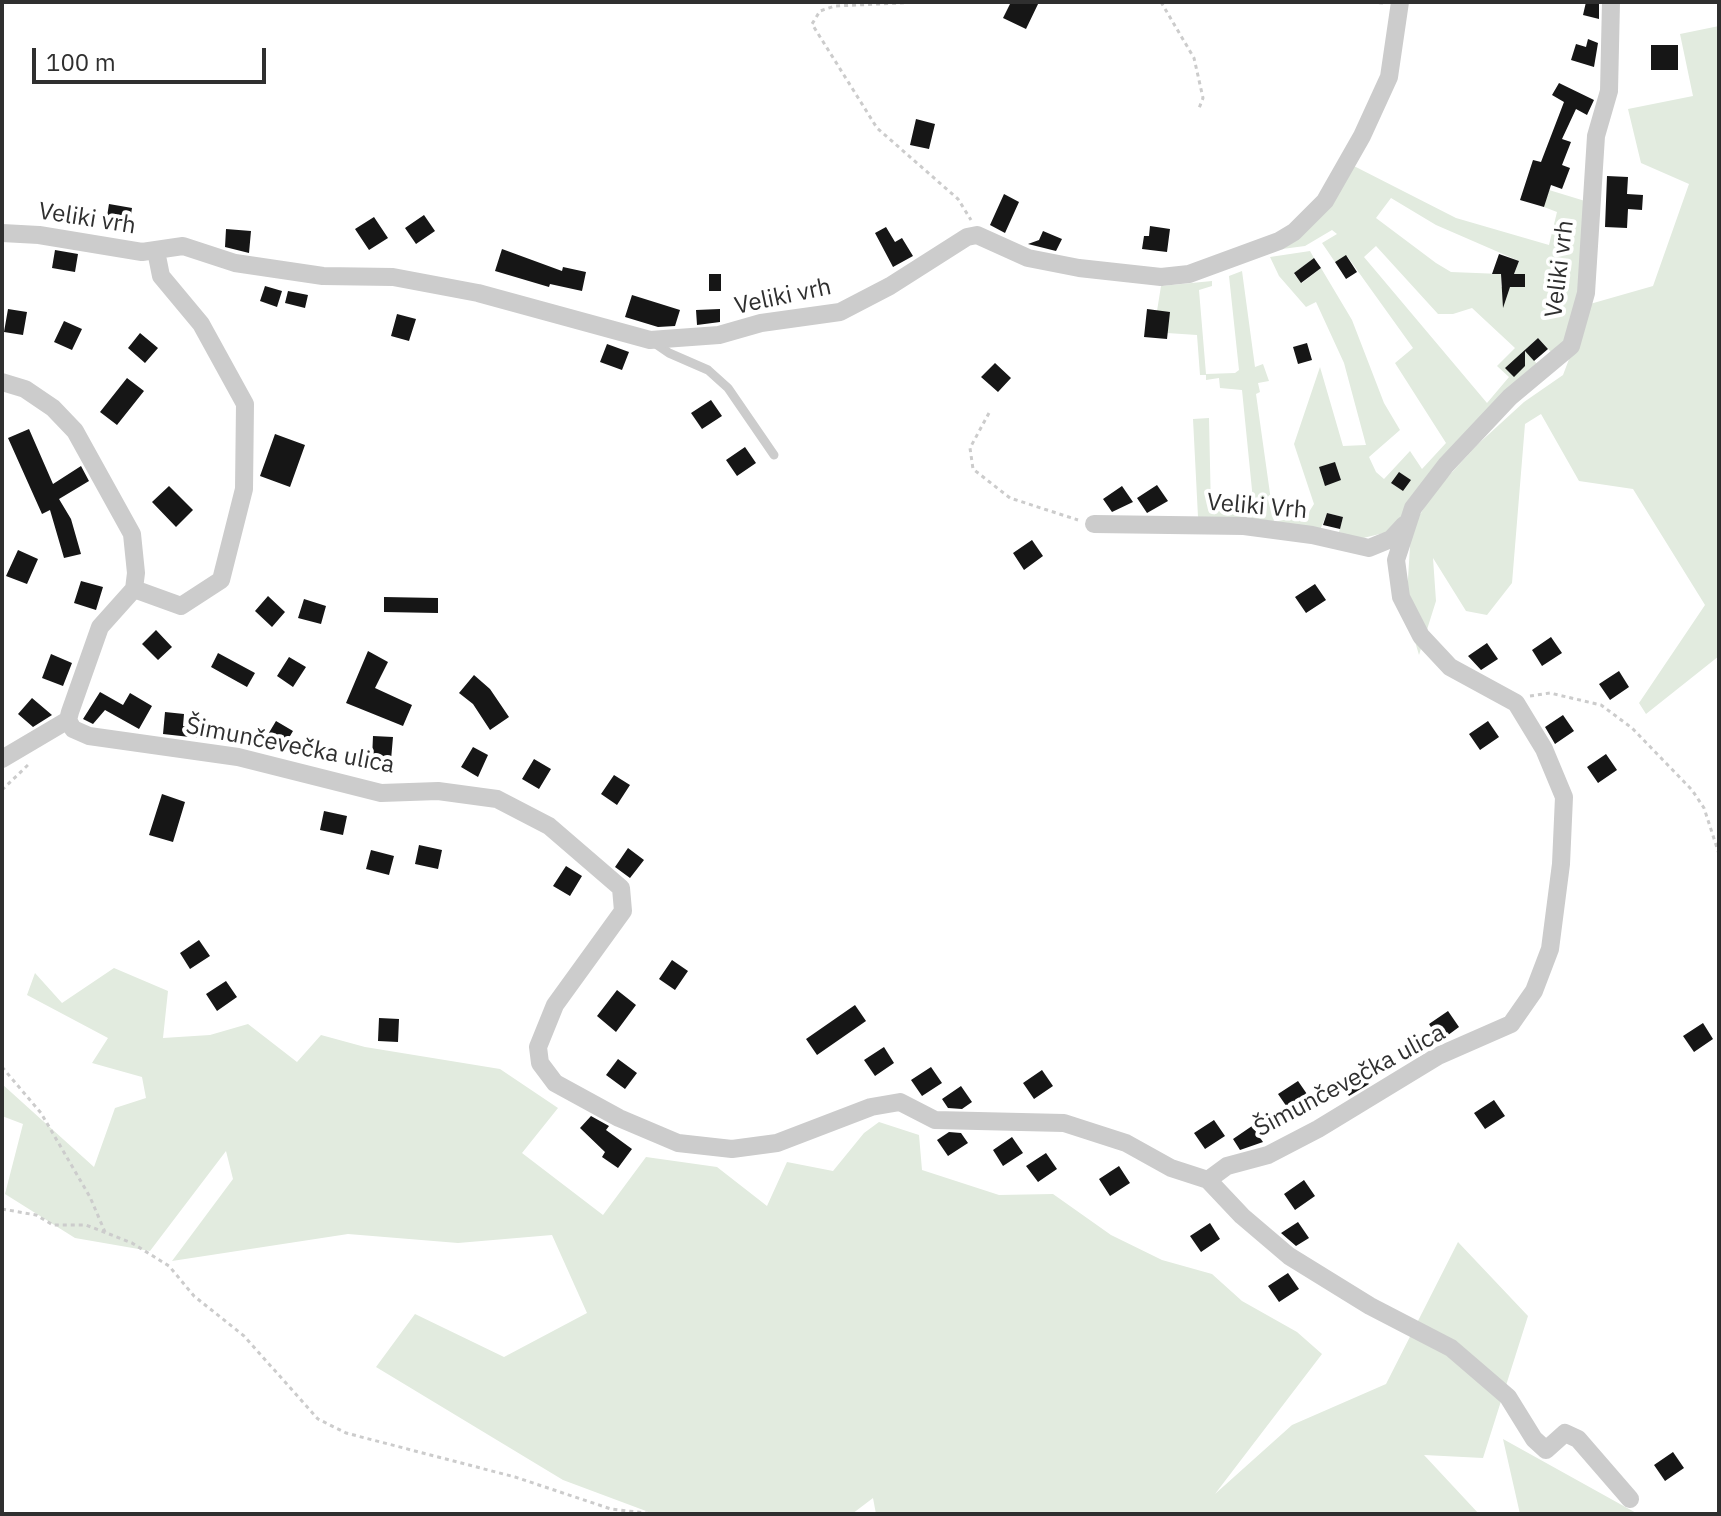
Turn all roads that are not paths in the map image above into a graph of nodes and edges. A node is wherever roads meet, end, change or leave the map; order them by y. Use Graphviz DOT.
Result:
graph roads {
  1 [pos="1400,2"];
  2 [pos="1611,2"];
  3 [pos="2,233"];
  4 [pos="156,251"];
  5 [pos="650,340"];
  6 [pos="2,382"];
  7 [pos="774,455"];
  8 [pos="1406,523"];
  9 [pos="1094,524"];
  10 [pos="134,589"];
  11 [pos="68,720"];
  12 [pos="2,759"];
  13 [pos="1208,1180"];
  14 [pos="1630,1499"];
  1 -- 5 [label="street, Veliki vrh"];
  2 -- 8 [label="street, Veliki vrh"];
  3 -- 4 [label="street, Veliki vrh"];
  4 -- 5 [label="street, Veliki vrh"];
  4 -- 10 [label="street"];
  5 -- 7 [label="lane"];
  6 -- 10 [label="street"];
  8 -- 9 [label="street, Veliki Vrh"];
  8 -- 13 [label="street, Šimunčevečka ulica"];
  10 -- 11 [label="street"];
  11 -- 12 [label="street"];
  11 -- 13 [label="street, Šimunčevečka ulica"];
  13 -- 14 [label="street, Šimunčevečka ulica"];
}
